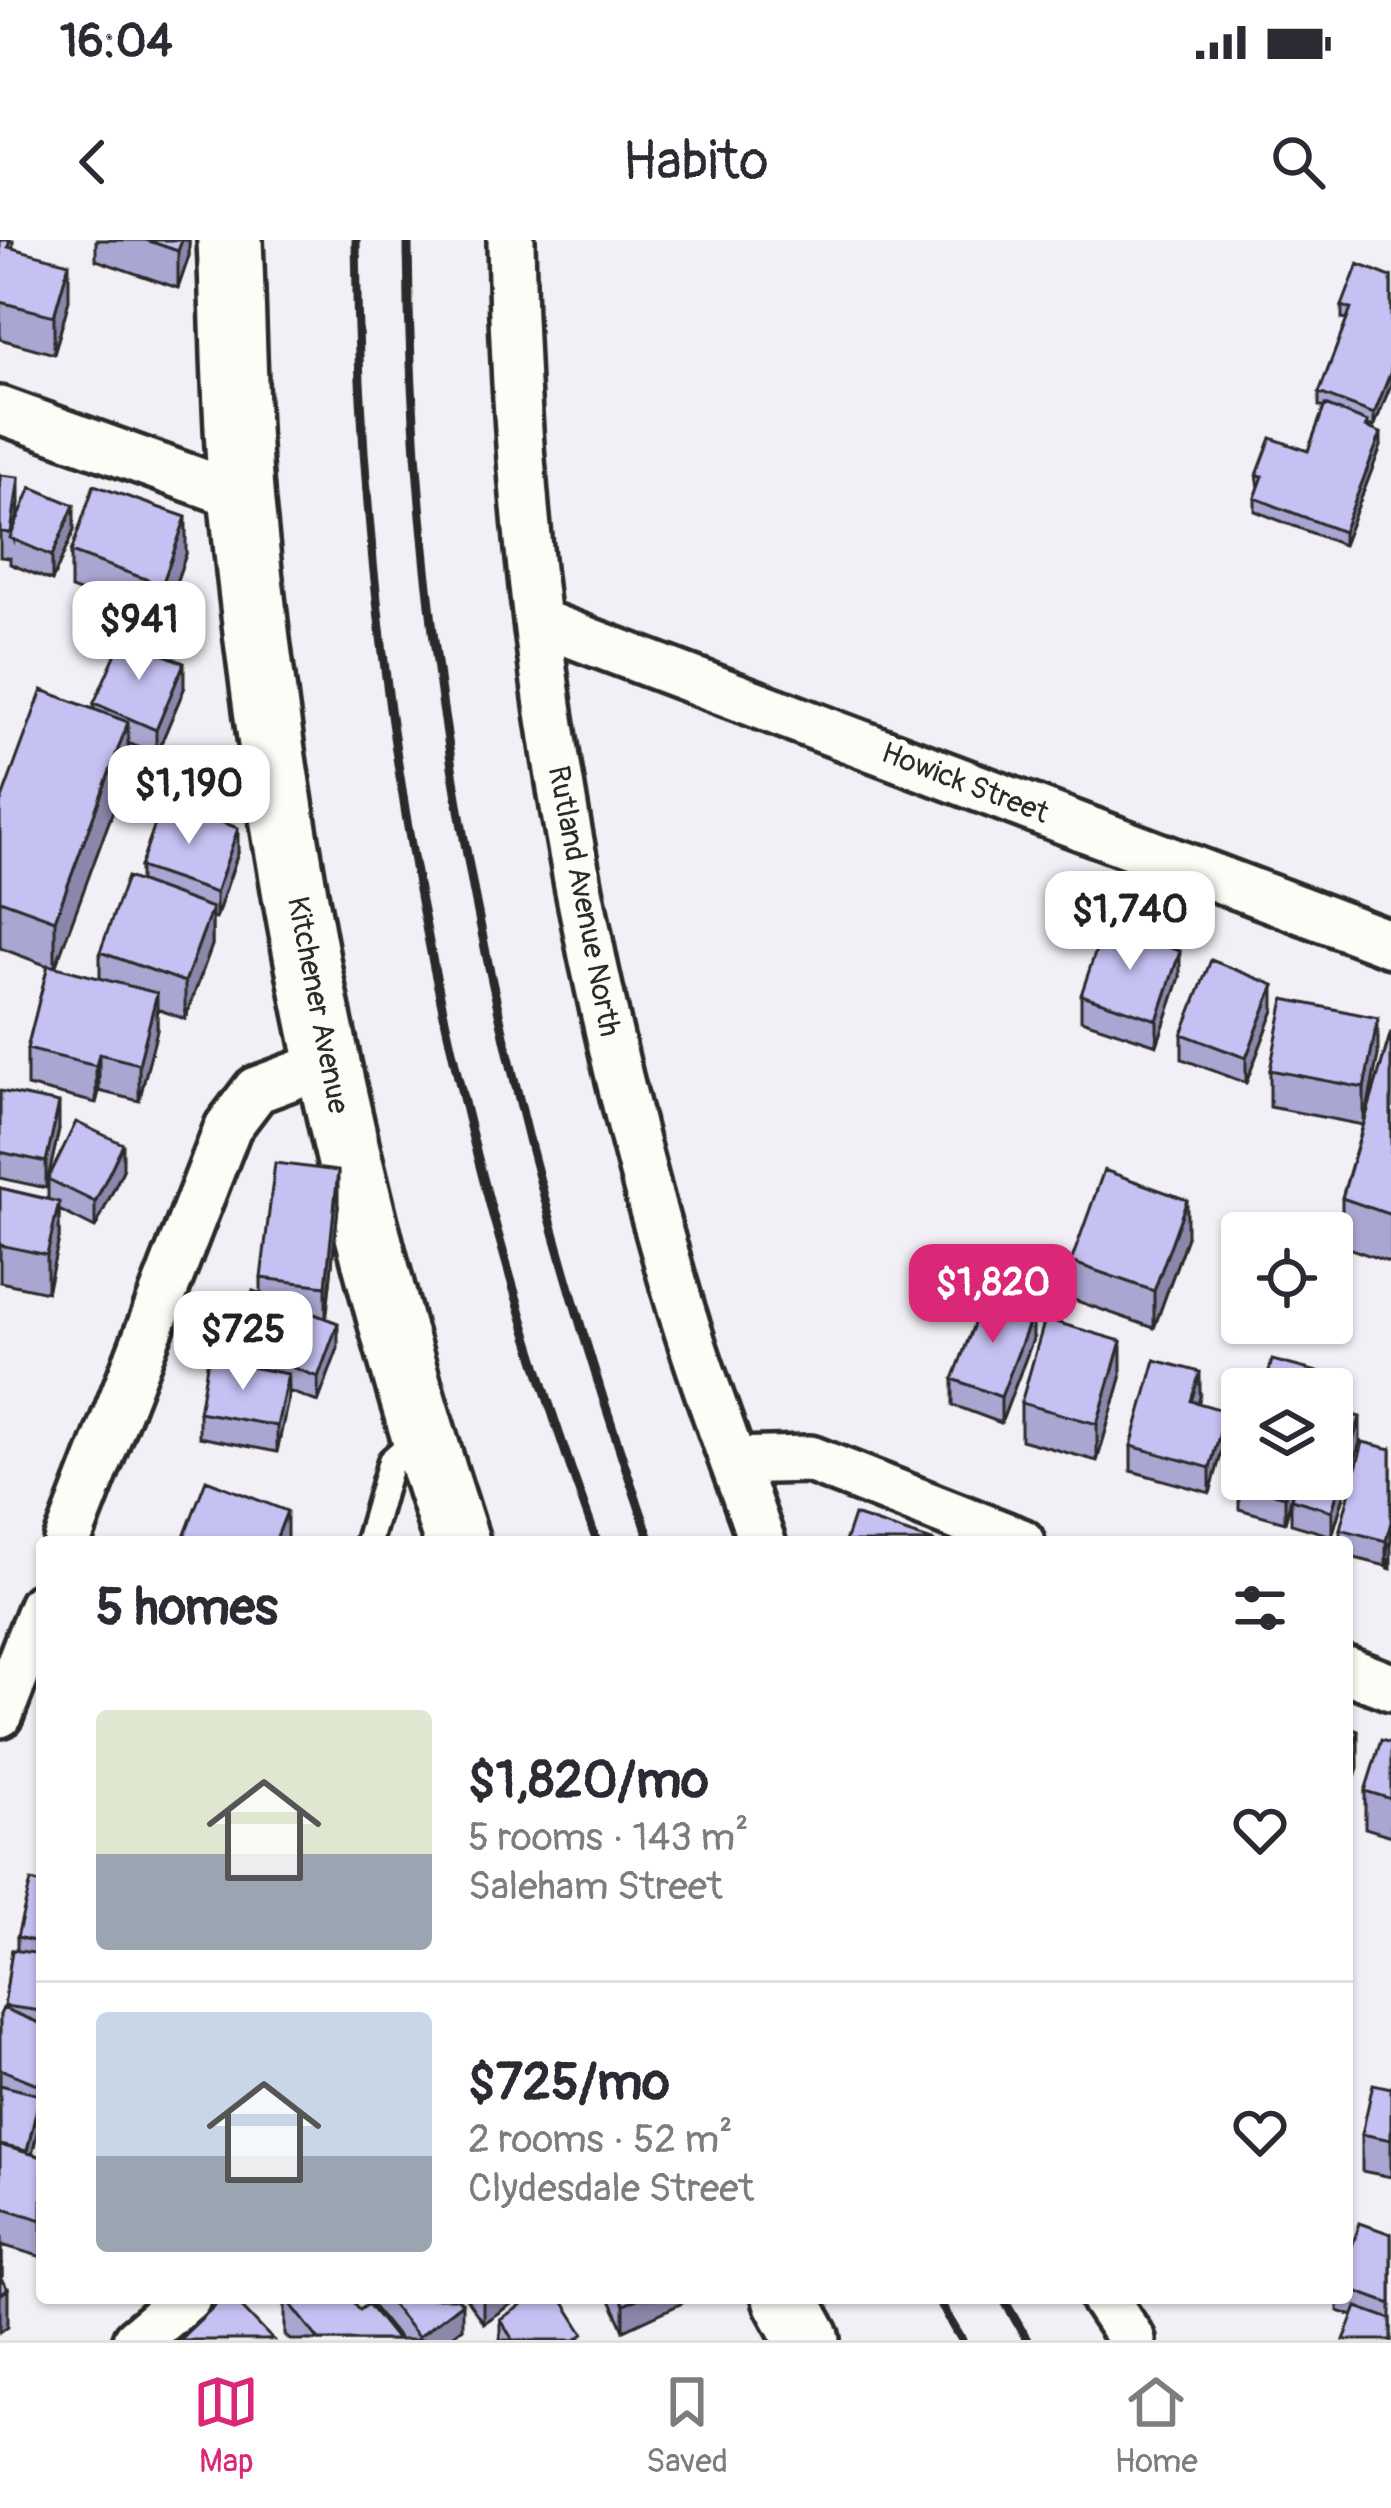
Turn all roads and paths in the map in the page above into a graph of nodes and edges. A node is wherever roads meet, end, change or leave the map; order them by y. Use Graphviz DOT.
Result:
graph roads {
  1 [pos="230,240"];
  2 [pos="511,240"];
  3 [pos="0,410"];
  4 [pos="242,497"];
  5 [pos="539,622"];
  6 [pos="1391,944"];
  7 [pos="326,1064"];
  8 [pos="422,1434"];
  9 [pos="733,1461"];
  10 [pos="69,1536"];
  11 [pos="370,1536"];
  12 [pos="455,1536"];
  13 [pos="760,1536"];
  14 [pos="1006,1536"];
  15 [pos="36,1621"];
  16 [pos="1353,1672"];
  17 [pos="1391,1687"];
  18 [pos="0,1714"];
  19 [pos="180,2304"];
  20 [pos="788,2304"];
  21 [pos="1108,2304"];
  22 [pos="136,2340"];
  23 [pos="808,2340"];
  24 [pos="1132,2340"];
  1 -- 4 [label="street, Kitchener Avenue"];
  2 -- 5 [label="street, Rutland Avenue North"];
  3 -- 4 [label="street"];
  4 -- 7 [label="street, Kitchener Avenue"];
  5 -- 6 [label="street, Howick Street"];
  5 -- 9 [label="street, Rutland Avenue North"];
  7 -- 8 [label="street, Kitchener Avenue"];
  7 -- 10 [label="street"];
  8 -- 11 [label="lane"];
  8 -- 12 [label="street, Kitchener Avenue"];
  9 -- 13 [label="street, Rutland Avenue North"];
  9 -- 14 [label="street"];
  15 -- 18 [label="street"];
  16 -- 17 [label="street"];
  19 -- 22 [label="street"];
  20 -- 23 [label="street"];
  21 -- 24 [label="street"];
}
